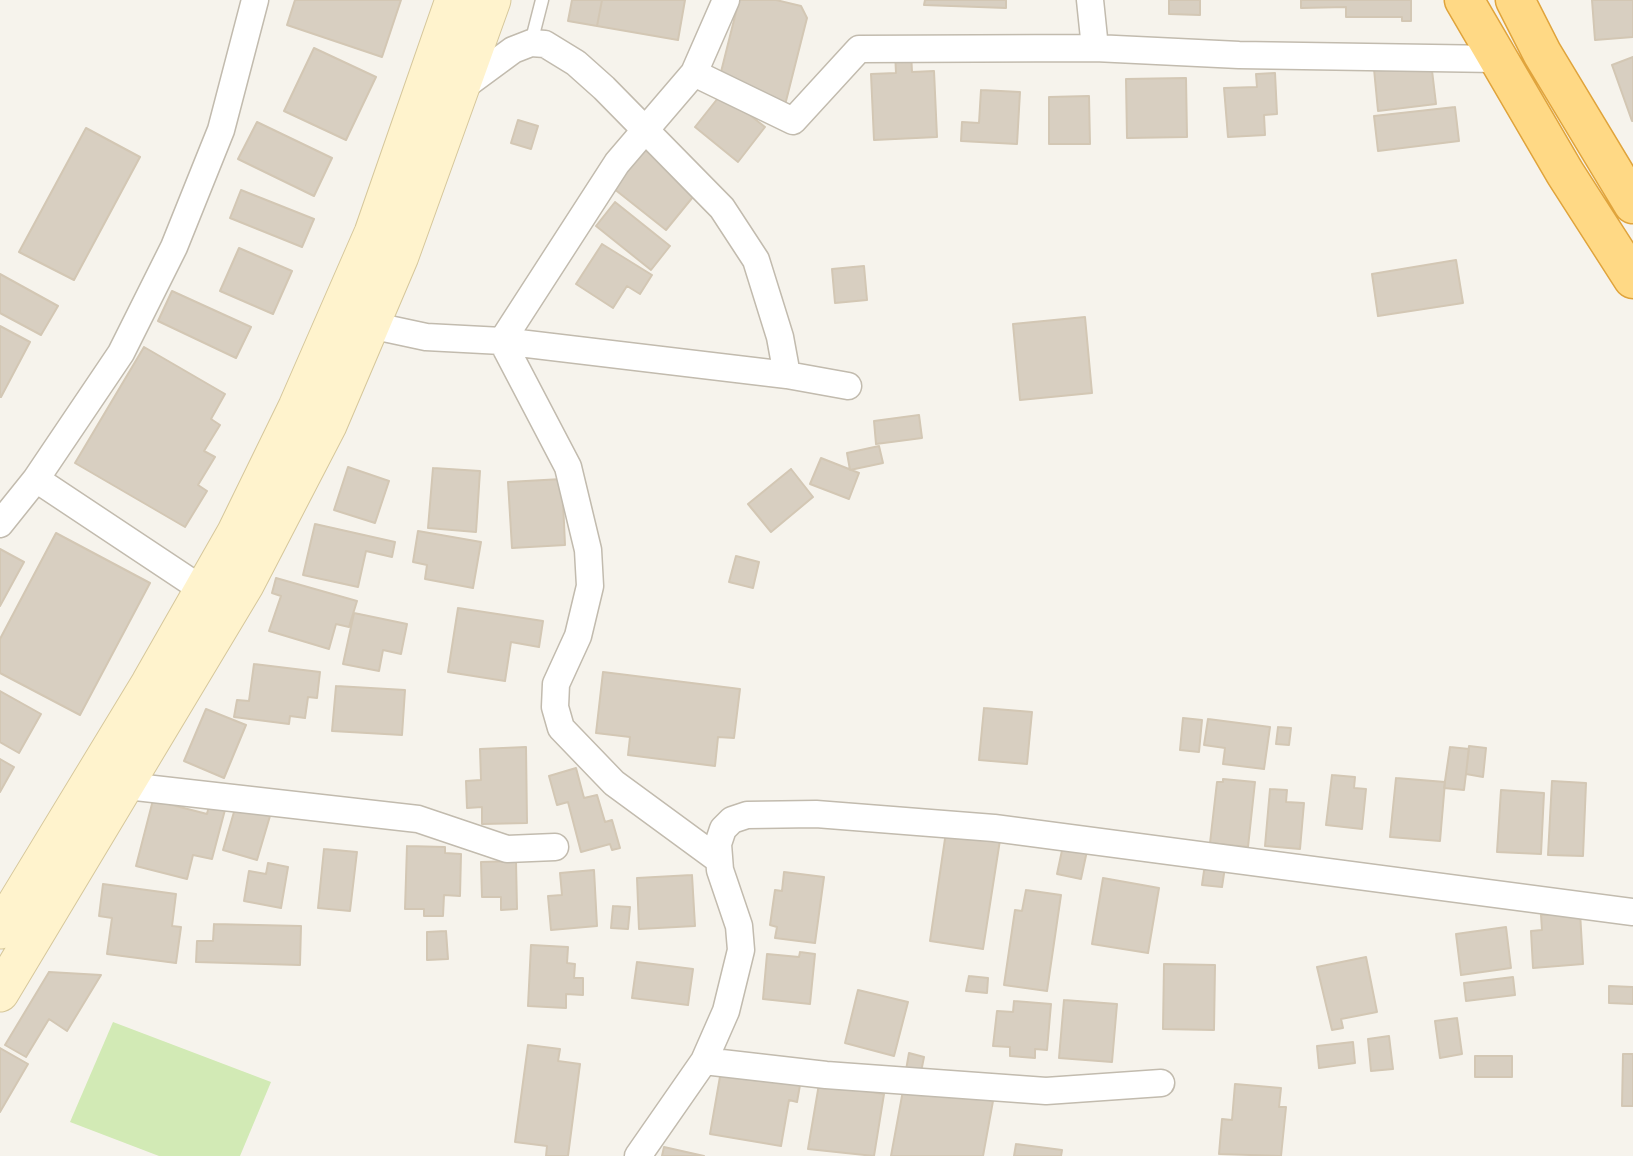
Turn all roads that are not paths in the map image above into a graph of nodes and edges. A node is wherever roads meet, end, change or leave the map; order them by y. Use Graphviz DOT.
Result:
graph roads {
  1 [pos="255,0"];
  2 [pos="454,0"];
  3 [pos="492,0"];
  4 [pos="542,0"];
  5 [pos="726,0"];
  6 [pos="1090,0"];
  7 [pos="1464,0"];
  8 [pos="1515,0"];
  9 [pos="531,43"];
  10 [pos="1096,48"];
  11 [pos="1496,59"];
  12 [pos="694,73"];
  13 [pos="460,89"];
  14 [pos="644,128"];
  15 [pos="1633,204"];
  16 [pos="1633,279"];
  17 [pos="370,325"];
  18 [pos="502,341"];
  19 [pos="787,375"];
  20 [pos="848,386"];
  21 [pos="36,479"];
  22 [pos="0,524"];
  23 [pos="203,590"];
  24 [pos="127,786"];
  25 [pos="555,847"];
  26 [pos="719,860"];
  27 [pos="1633,912"];
  28 [pos="0,930"];
  29 [pos="0,993"];
  30 [pos="704,1062"];
  31 [pos="1161,1083"];
  32 [pos="638,1156"];
  1 -- 21 [label="street"];
  2 -- 23 [label="main road"];
  3 -- 13 [label="main road"];
  4 -- 9 [label="lane"];
  5 -- 12 [label="street"];
  6 -- 10 [label="street"];
  7 -- 11 [label="highway"];
  8 -- 15 [label="highway"];
  9 -- 13 [label="street"];
  9 -- 14 [label="street"];
  10 -- 11 [label="street"];
  10 -- 12 [label="street"];
  11 -- 16 [label="highway"];
  12 -- 14 [label="street"];
  13 -- 17 [label="main road"];
  14 -- 18 [label="street"];
  14 -- 19 [label="street"];
  17 -- 18 [label="street"];
  17 -- 24 [label="main road"];
  18 -- 19 [label="street"];
  18 -- 26 [label="street"];
  19 -- 20 [label="street"];
  21 -- 22 [label="street"];
  21 -- 23 [label="street"];
  23 -- 28 [label="main road"];
  24 -- 25 [label="street"];
  24 -- 29 [label="main road"];
  26 -- 27 [label="street"];
  26 -- 30 [label="street"];
  30 -- 31 [label="street"];
  30 -- 32 [label="street"];
}
